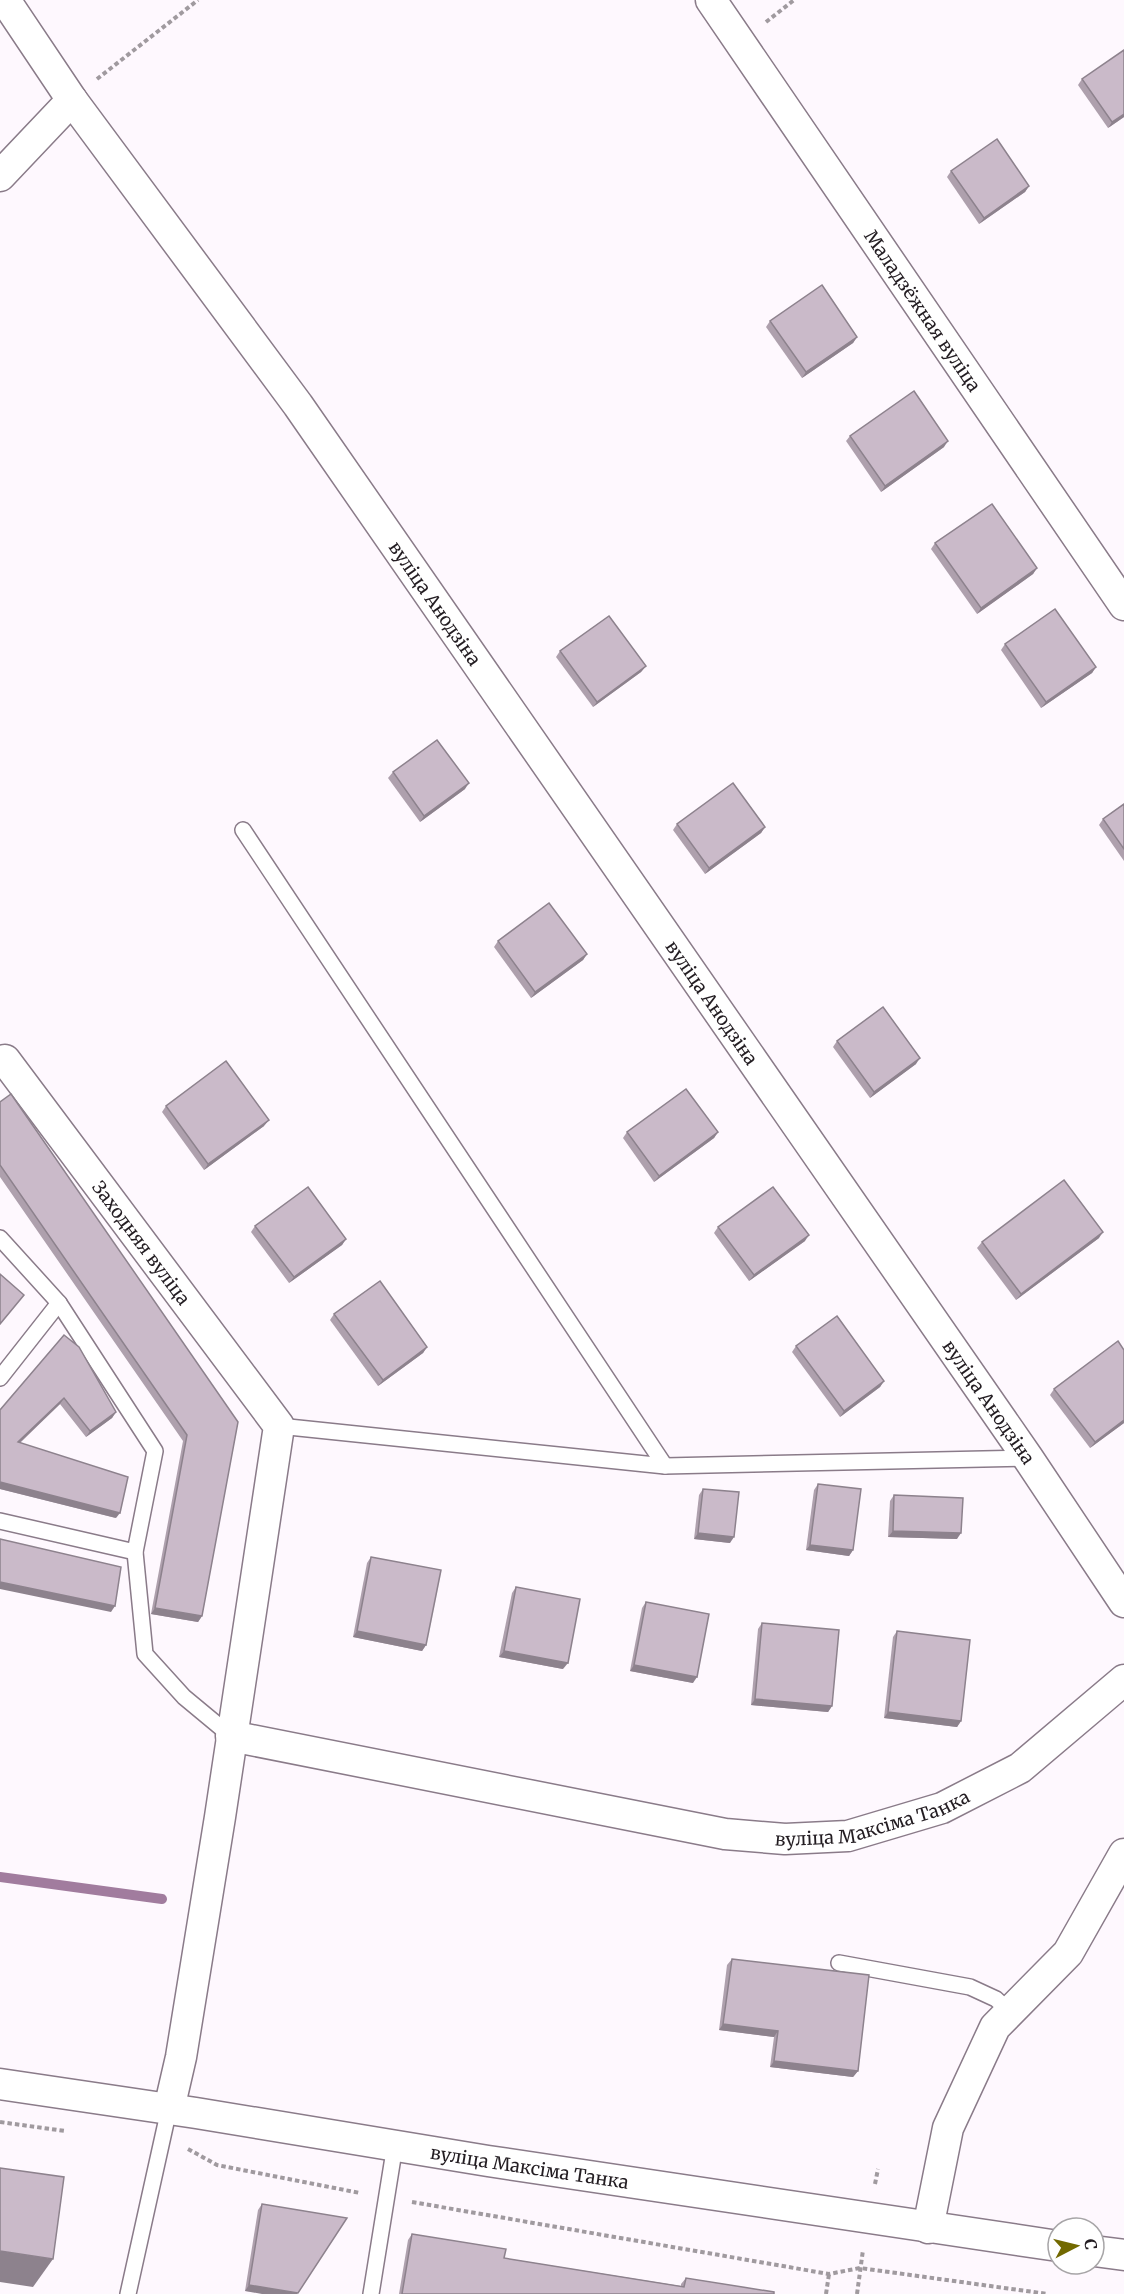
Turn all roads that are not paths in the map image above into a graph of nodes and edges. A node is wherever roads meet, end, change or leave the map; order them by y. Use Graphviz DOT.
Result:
graph roads {
  1 [pos="5,0"];
  2 [pos="717,8"];
  3 [pos="72,100"];
  4 [pos="0,176"];
  5 [pos="1124,605"];
  6 [pos="243,830"];
  7 [pos="2,1062"];
  8 [pos="0,1238"];
  9 [pos="59,1303"];
  10 [pos="0,1378"];
  11 [pos="279,1426"];
  12 [pos="1028,1458"];
  13 [pos="665,1466"];
  14 [pos="0,1521"];
  15 [pos="135,1551"];
  16 [pos="1124,1602"];
  17 [pos="1124,1680"];
  18 [pos="231,1736"];
  19 [pos="1124,1854"];
  20 [pos="839,1963"];
  21 [pos="1010,2012"];
  22 [pos="0,2084"];
  23 [pos="169,2109"];
  24 [pos="395,2145"];
  25 [pos="927,2228"];
  26 [pos="1046,2244"];
  27 [pos="1106,2253"];
  28 [pos="1124,2255"];
  29 [pos="128,2294"];
  30 [pos="371,2294"];
  1 -- 3 [label="street"];
  2 -- 5 [label="street, Маладзёжная вуліца"];
  3 -- 4 [label="street"];
  3 -- 12 [label="street, вуліца Анодзіна"];
  6 -- 13 [label="lane"];
  7 -- 11 [label="street, Заходняя вуліца"];
  8 -- 9 [label="lane"];
  9 -- 10 [label="lane"];
  9 -- 15 [label="lane"];
  11 -- 13 [label="lane"];
  11 -- 18 [label="street"];
  12 -- 13 [label="lane"];
  12 -- 16 [label="street, вуліца Анодзіна"];
  14 -- 15 [label="lane"];
  15 -- 18 [label="lane"];
  17 -- 18 [label="street, вуліца Максіма Танка"];
  18 -- 23 [label="street"];
  19 -- 21 [label="street"];
  20 -- 21 [label="lane"];
  21 -- 25 [label="street"];
  22 -- 23 [label="street, вуліца Максіма Танка"];
  23 -- 24 [label="street, вуліца Максіма Танка"];
  23 -- 29 [label="lane"];
  24 -- 25 [label="street, вуліца Максіма Танка"];
  24 -- 30 [label="lane"];
  25 -- 26 [label="street, вуліца Максіма Танка"];
  27 -- 28 [label="street"];
}
